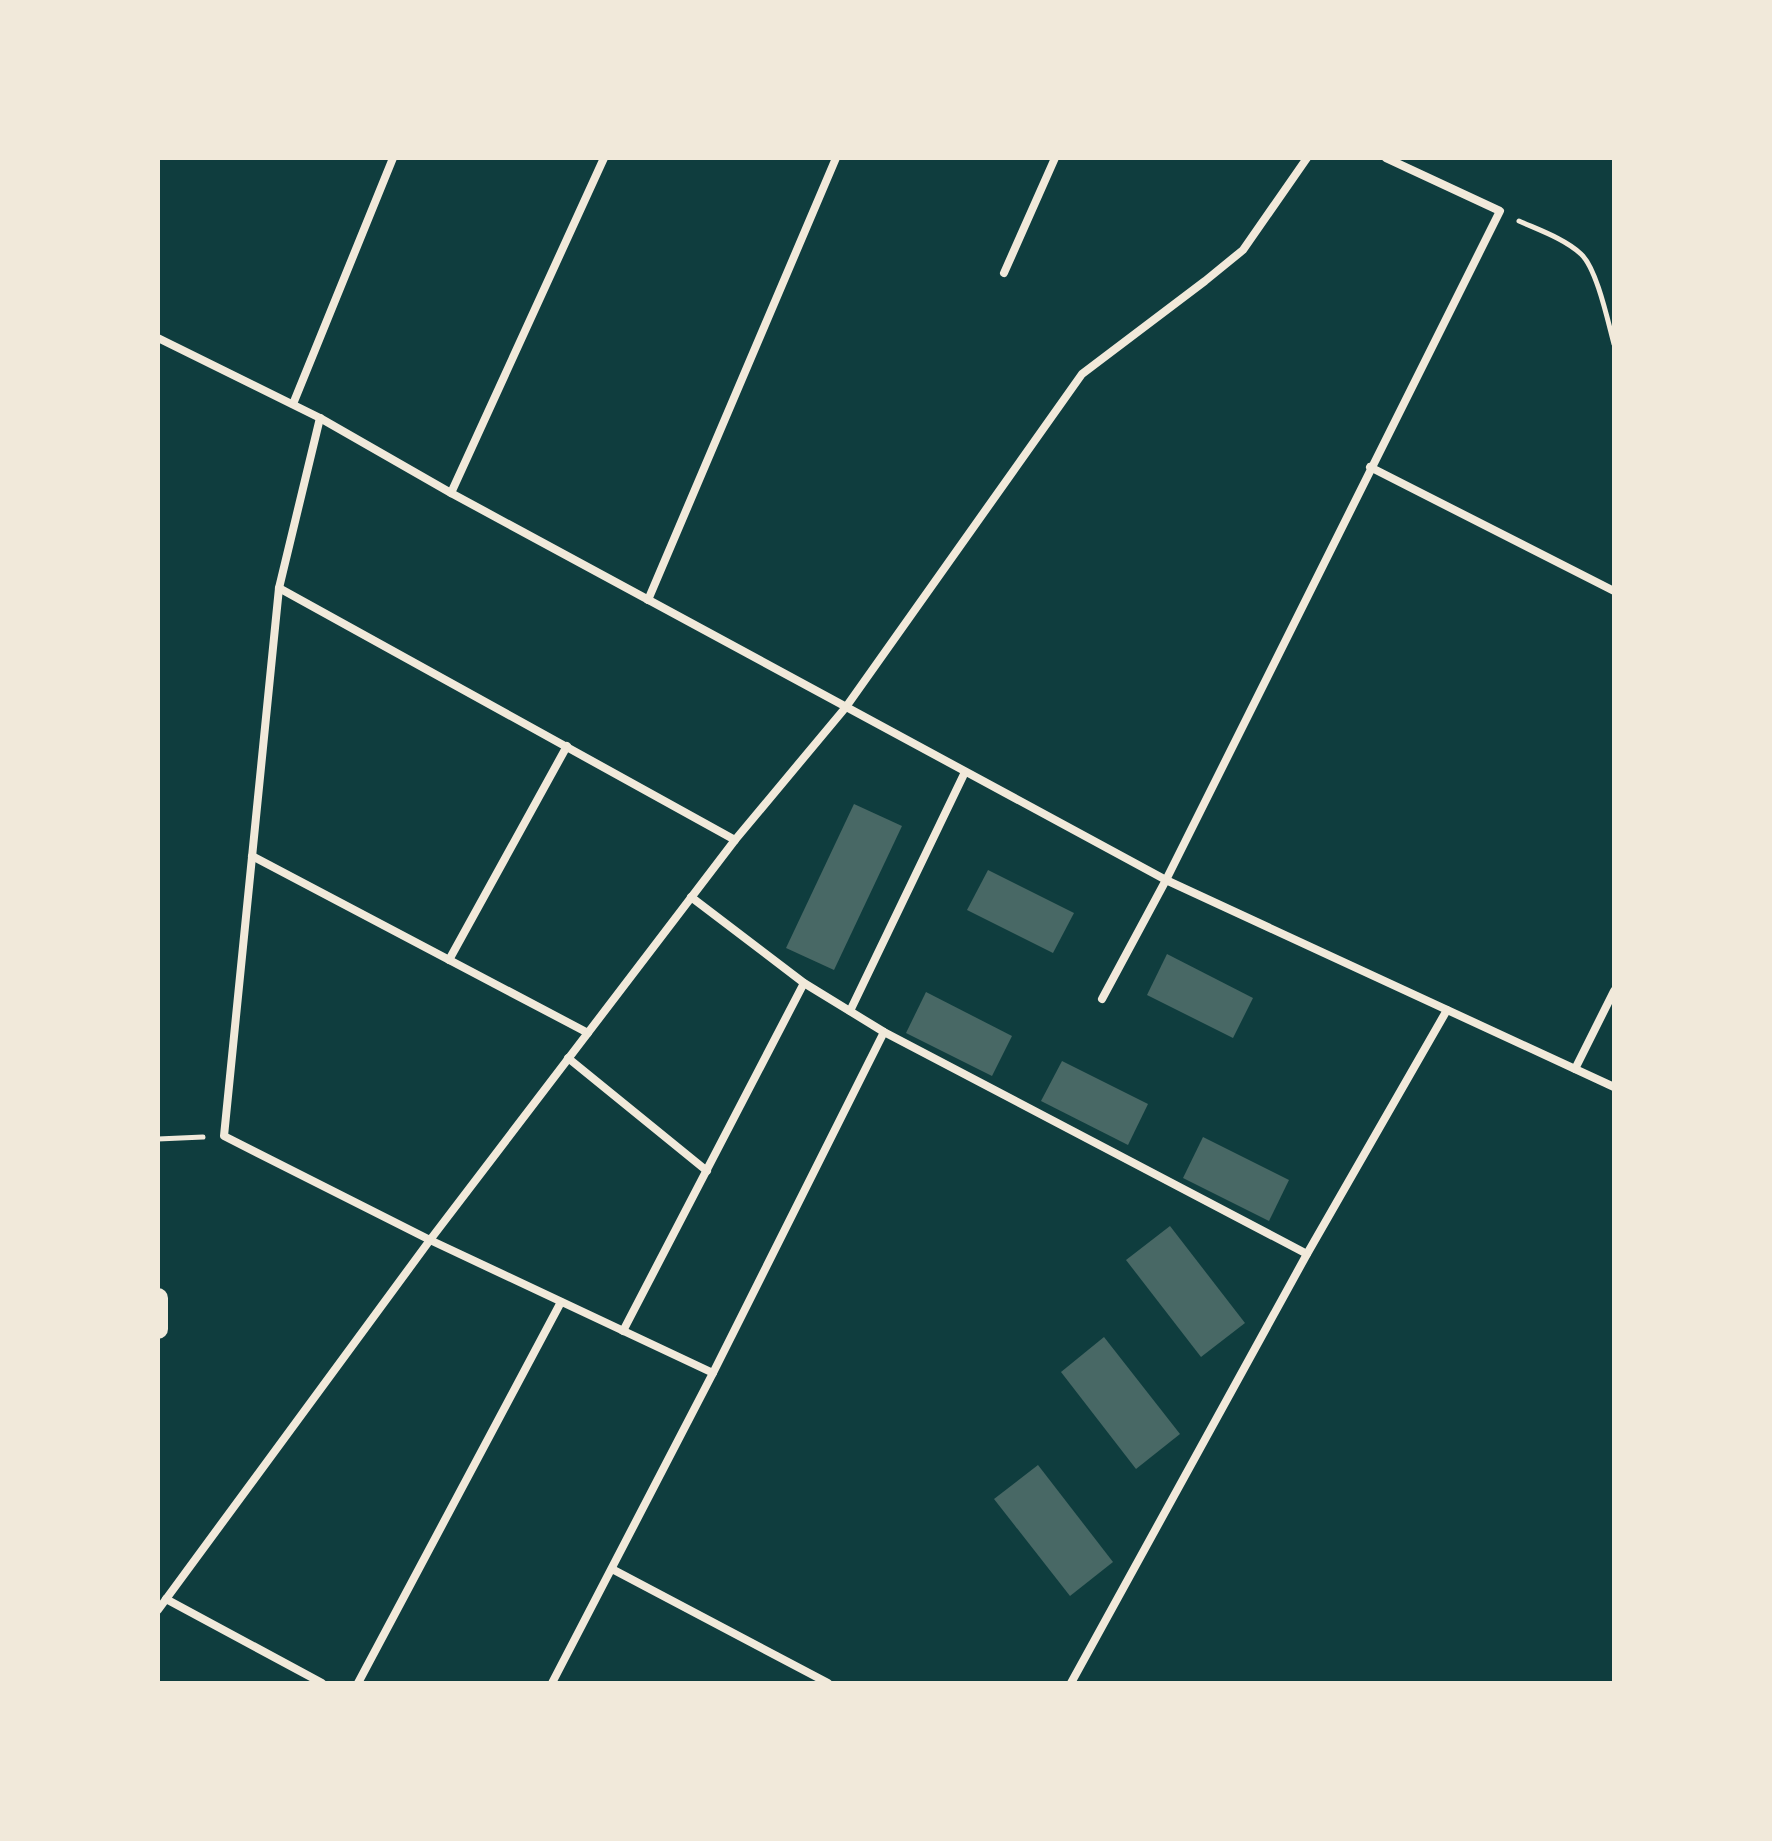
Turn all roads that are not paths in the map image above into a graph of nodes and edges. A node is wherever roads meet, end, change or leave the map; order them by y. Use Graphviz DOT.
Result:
graph roads {
  1 [pos="393,158"];
  2 [pos="604,158"];
  3 [pos="836,158"];
  4 [pos="1055,158"];
  5 [pos="1307,158"];
  6 [pos="1386,158"];
  7 [pos="1004,273"];
  8 [pos="158,338"];
  9 [pos="293,404"];
  10 [pos="320,418"];
  11 [pos="1370,467"];
  12 [pos="451,493"];
  13 [pos="279,588"];
  14 [pos="1614,591"];
  15 [pos="648,600"];
  16 [pos="846,707"];
  17 [pos="567,746"];
  18 [pos="965,772"];
  19 [pos="735,840"];
  20 [pos="252,856"];
  21 [pos="1166,880"];
  22 [pos="691,897"];
  23 [pos="449,960"];
  24 [pos="804,983"];
  25 [pos="1614,991"];
  26 [pos="1102,999"];
  27 [pos="1447,1010"];
  28 [pos="850,1011"];
  29 [pos="884,1032"];
  30 [pos="588,1033"];
  31 [pos="568,1058"];
  32 [pos="1575,1069"];
  33 [pos="1614,1087"];
  34 [pos="707,1171"];
  35 [pos="430,1240"];
  36 [pos="1307,1254"];
  37 [pos="158,1298"];
  38 [pos="561,1302"];
  39 [pos="158,1329"];
  40 [pos="623,1331"];
  41 [pos="713,1373"];
  42 [pos="612,1569"];
  43 [pos="166,1599"];
  44 [pos="158,1610"];
  45 [pos="322,1683"];
  46 [pos="358,1683"];
  47 [pos="552,1683"];
  48 [pos="828,1683"];
  49 [pos="1071,1683"];
  1 -- 9 [label="street"];
  2 -- 12 [label="street"];
  3 -- 15 [label="street"];
  4 -- 7 [label="street"];
  5 -- 16 [label="street"];
  6 -- 11 [label="street"];
  8 -- 9 [label="street"];
  9 -- 10 [label="street"];
  10 -- 12 [label="street"];
  10 -- 13 [label="street"];
  11 -- 14 [label="street"];
  11 -- 21 [label="street"];
  12 -- 15 [label="street"];
  13 -- 17 [label="street"];
  13 -- 20 [label="street"];
  15 -- 16 [label="street"];
  16 -- 18 [label="street"];
  16 -- 19 [label="street"];
  17 -- 19 [label="street"];
  17 -- 23 [label="street"];
  18 -- 21 [label="street"];
  18 -- 28 [label="street"];
  19 -- 22 [label="street"];
  20 -- 23 [label="street"];
  20 -- 35 [label="street"];
  21 -- 26 [label="street"];
  21 -- 27 [label="street"];
  22 -- 24 [label="street"];
  22 -- 30 [label="street"];
  23 -- 30 [label="street"];
  24 -- 28 [label="street"];
  24 -- 34 [label="street"];
  25 -- 32 [label="street"];
  27 -- 32 [label="street"];
  27 -- 36 [label="street"];
  28 -- 29 [label="street"];
  29 -- 36 [label="street"];
  29 -- 41 [label="street"];
  30 -- 31 [label="street"];
  31 -- 34 [label="street"];
  31 -- 35 [label="street"];
  32 -- 33 [label="street"];
  34 -- 40 [label="street"];
  35 -- 38 [label="street"];
  35 -- 43 [label="street"];
  36 -- 49 [label="street"];
  37 -- 39 [label="main road"];
  38 -- 40 [label="street"];
  38 -- 46 [label="street"];
  40 -- 41 [label="street"];
  41 -- 42 [label="street"];
  42 -- 47 [label="street"];
  42 -- 48 [label="street"];
  43 -- 44 [label="street"];
  43 -- 45 [label="street"];
}
